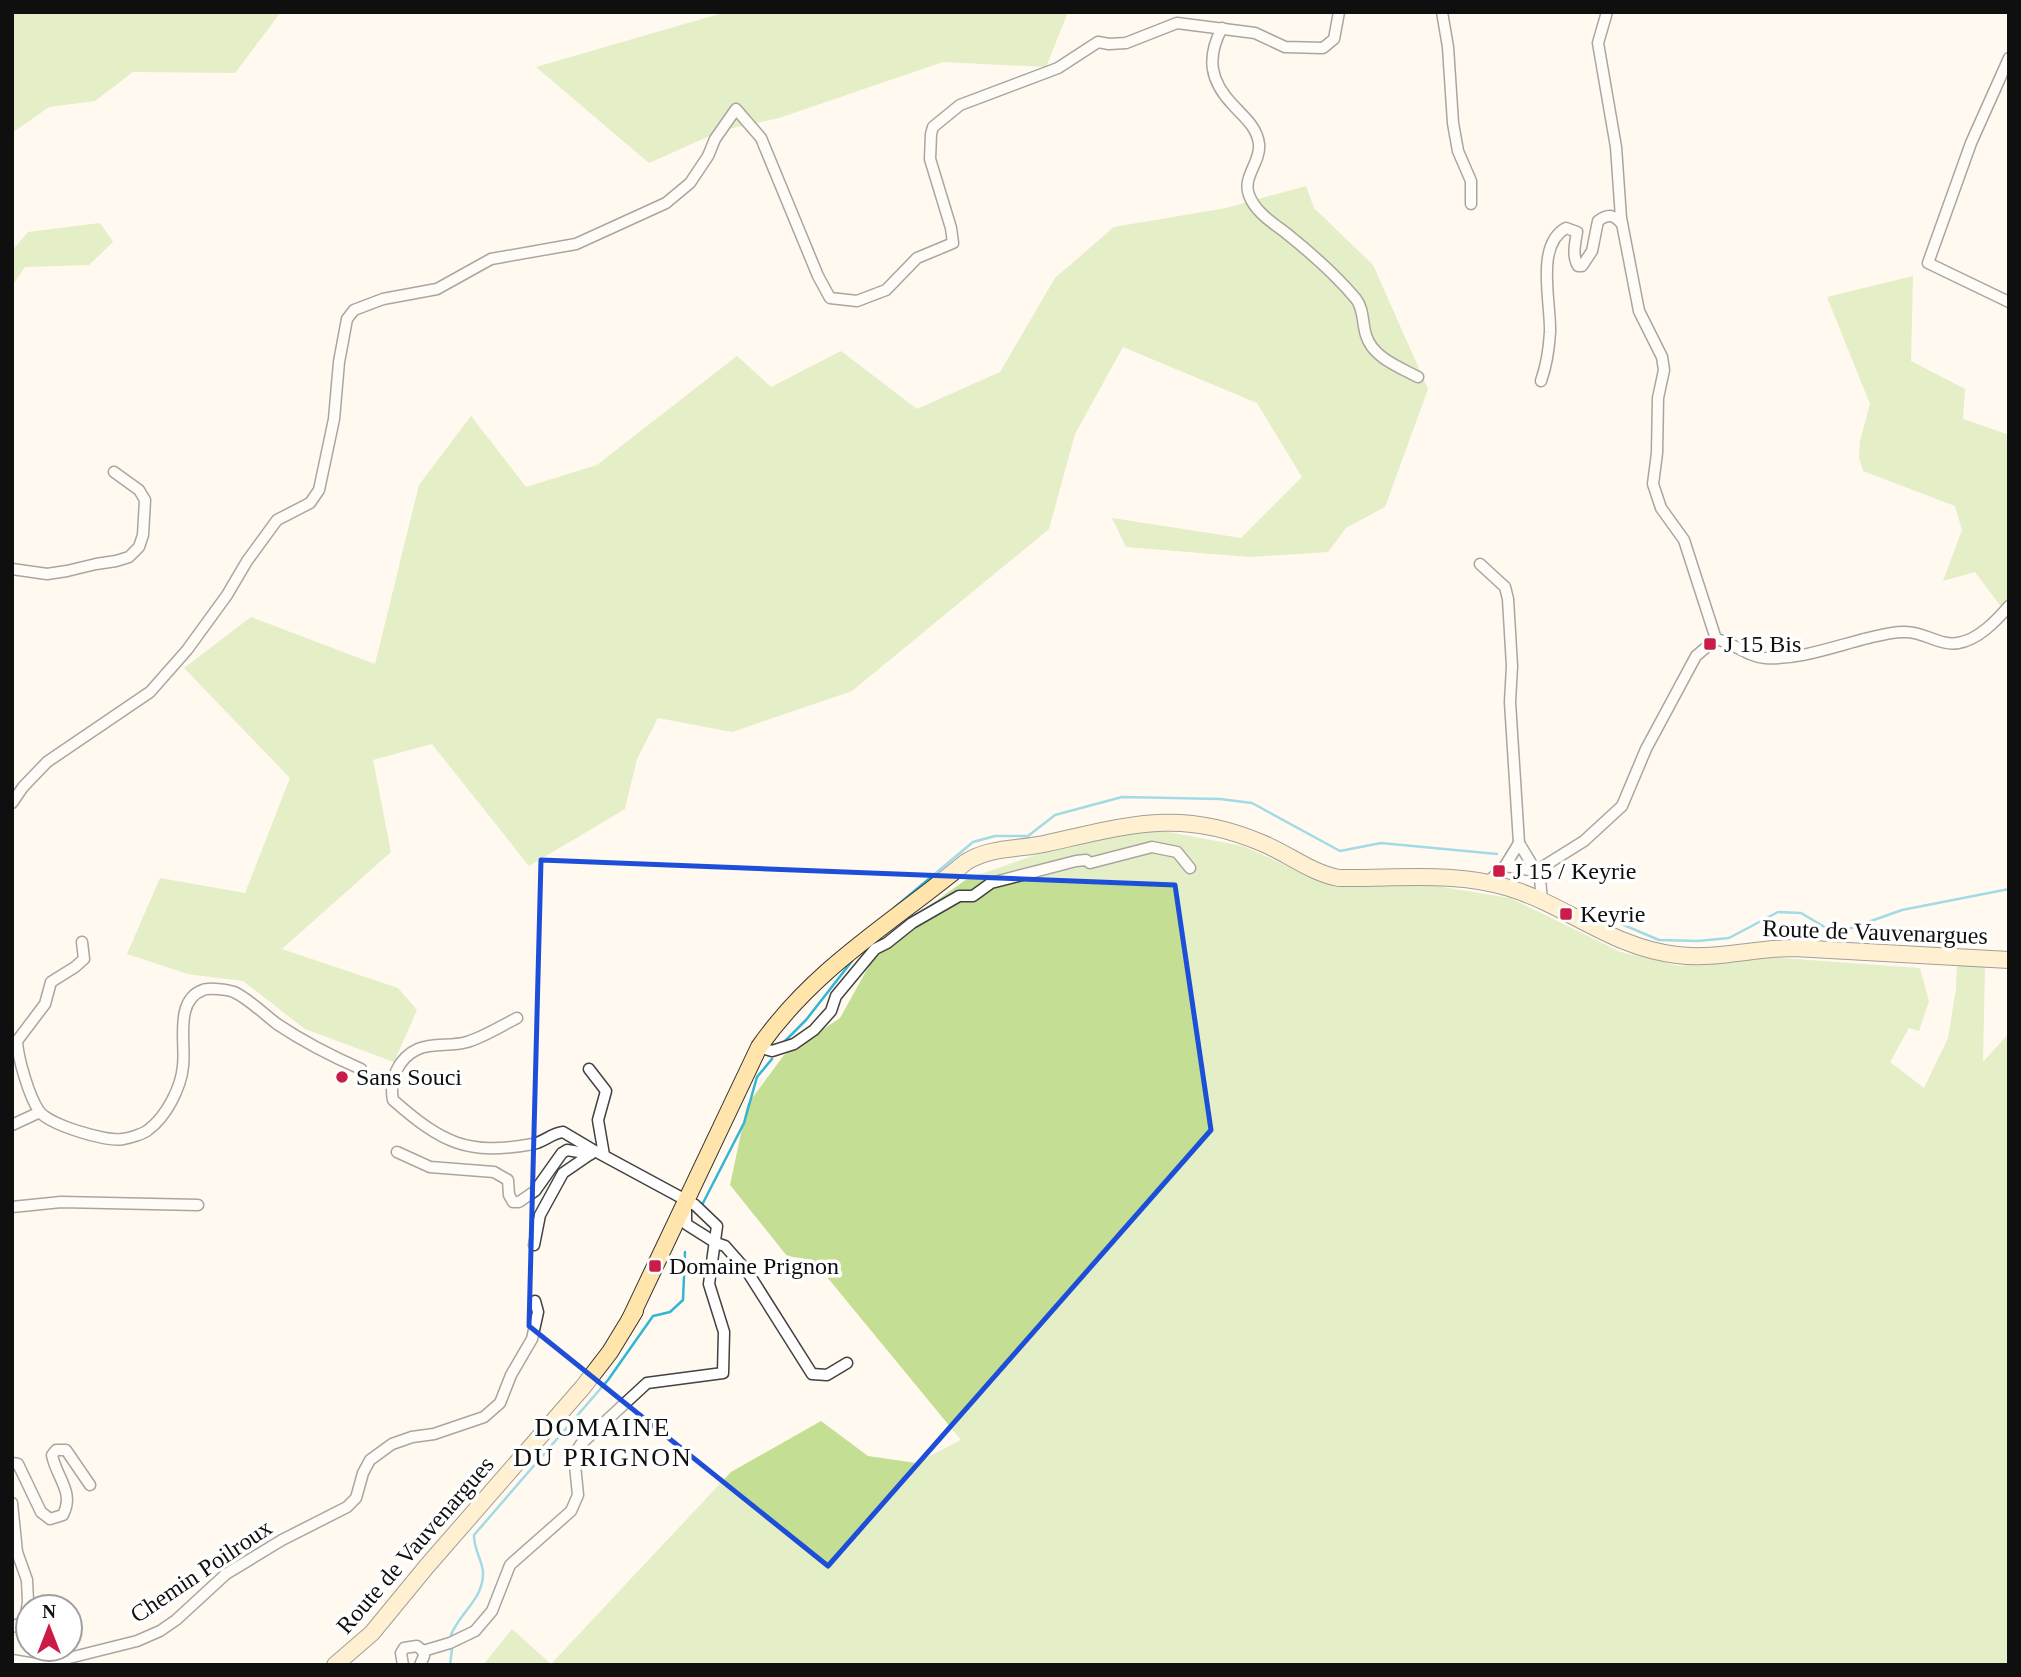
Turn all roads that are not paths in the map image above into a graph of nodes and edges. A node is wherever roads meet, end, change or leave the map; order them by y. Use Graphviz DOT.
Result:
graph roads {
  1 [pos="1339,12"];
  2 [pos="1442,12"];
  3 [pos="1607,12"];
  4 [pos="1222,28"];
  5 [pos="2009,58"];
  6 [pos="1471,204"];
  7 [pos="1622,224"];
  8 [pos="2009,302"];
  9 [pos="1418,377"];
  10 [pos="1541,381"];
  11 [pos="114,472"];
  12 [pos="1480,564"];
  13 [pos="12,569"];
  14 [pos="2009,606"];
  15 [pos="1716,639"];
  16 [pos="12,803"];
  17 [pos="1520,843"];
  18 [pos="1505,866"];
  19 [pos="1190,868"];
  20 [pos="1536,871"];
  21 [pos="1488,882"];
  22 [pos="1542,902"];
  23 [pos="82,942"];
  24 [pos="870,943"];
  25 [pos="2009,960"];
  26 [pos="517,1018"];
  27 [pos="759,1047"];
  28 [pos="361,1069"];
  29 [pos="589,1069"];
  30 [pos="40,1112"];
  31 [pos="12,1125"];
  32 [pos="397,1152"];
  33 [pos="597,1153"];
  34 [pos="198,1205"];
  35 [pos="694,1206"];
  36 [pos="12,1207"];
  37 [pos="690,1227"];
  38 [pos="716,1243"];
  39 [pos="534,1245"];
  40 [pos="535,1301"];
  41 [pos="630,1319"];
  42 [pos="848,1363"];
  43 [pos="12,1463"];
  44 [pos="90,1485"];
  45 [pos="12,1503"];
  46 [pos="12,1627"];
  47 [pos="423,1651"];
  48 [pos="12,1660"];
  49 [pos="62,1665"];
  50 [pos="335,1665"];
  51 [pos="403,1665"];
  52 [pos="420,1665"];
  1 -- 4 [label="street"];
  2 -- 6 [label="street"];
  3 -- 7 [label="street"];
  4 -- 9 [label="street"];
  4 -- 16 [label="street"];
  5 -- 8 [label="street"];
  7 -- 10 [label="street"];
  7 -- 15 [label="street"];
  11 -- 13 [label="street"];
  12 -- 17 [label="street"];
  14 -- 15 [label="street"];
  15 -- 20 [label="street"];
  17 -- 18 [label="street"];
  17 -- 20 [label="street"];
  18 -- 20 [label="street"];
  18 -- 21 [label="street"];
  19 -- 24 [label="street"];
  20 -- 22 [label="street"];
  21 -- 22 [label="main road, Route de Vauvenargues"];
  21 -- 24 [label="main road, Route de Vauvenargues"];
  22 -- 25 [label="main road, Route de Vauvenargues"];
  23 -- 30 [label="street"];
  24 -- 27 [label="main road, Route de Vauvenargues"];
  24 -- 27 [label="street"];
  26 -- 33 [label="street"];
  27 -- 35 [label="main road, Route de Vauvenargues"];
  28 -- 30 [label="street"];
  29 -- 33 [label="street"];
  30 -- 31 [label="street"];
  32 -- 33 [label="street"];
  33 -- 35 [label="street"];
  33 -- 39 [label="street"];
  34 -- 36 [label="street"];
  35 -- 37 [label="main road, Route de Vauvenargues"];
  35 -- 38 [label="street"];
  35 -- 41 [label="main road, Route de Vauvenargues"];
  37 -- 38 [label="street"];
  37 -- 41 [label="main road, Route de Vauvenargues"];
  38 -- 42 [label="street"];
  38 -- 47 [label="street"];
  40 -- 49 [label="street, Chemin Poilroux"];
  41 -- 50 [label="main road, Route de Vauvenargues"];
  43 -- 44 [label="street"];
  45 -- 46 [label="street"];
  47 -- 51 [label="street"];
  47 -- 52 [label="street"];
  48 -- 49 [label="street"];
}
